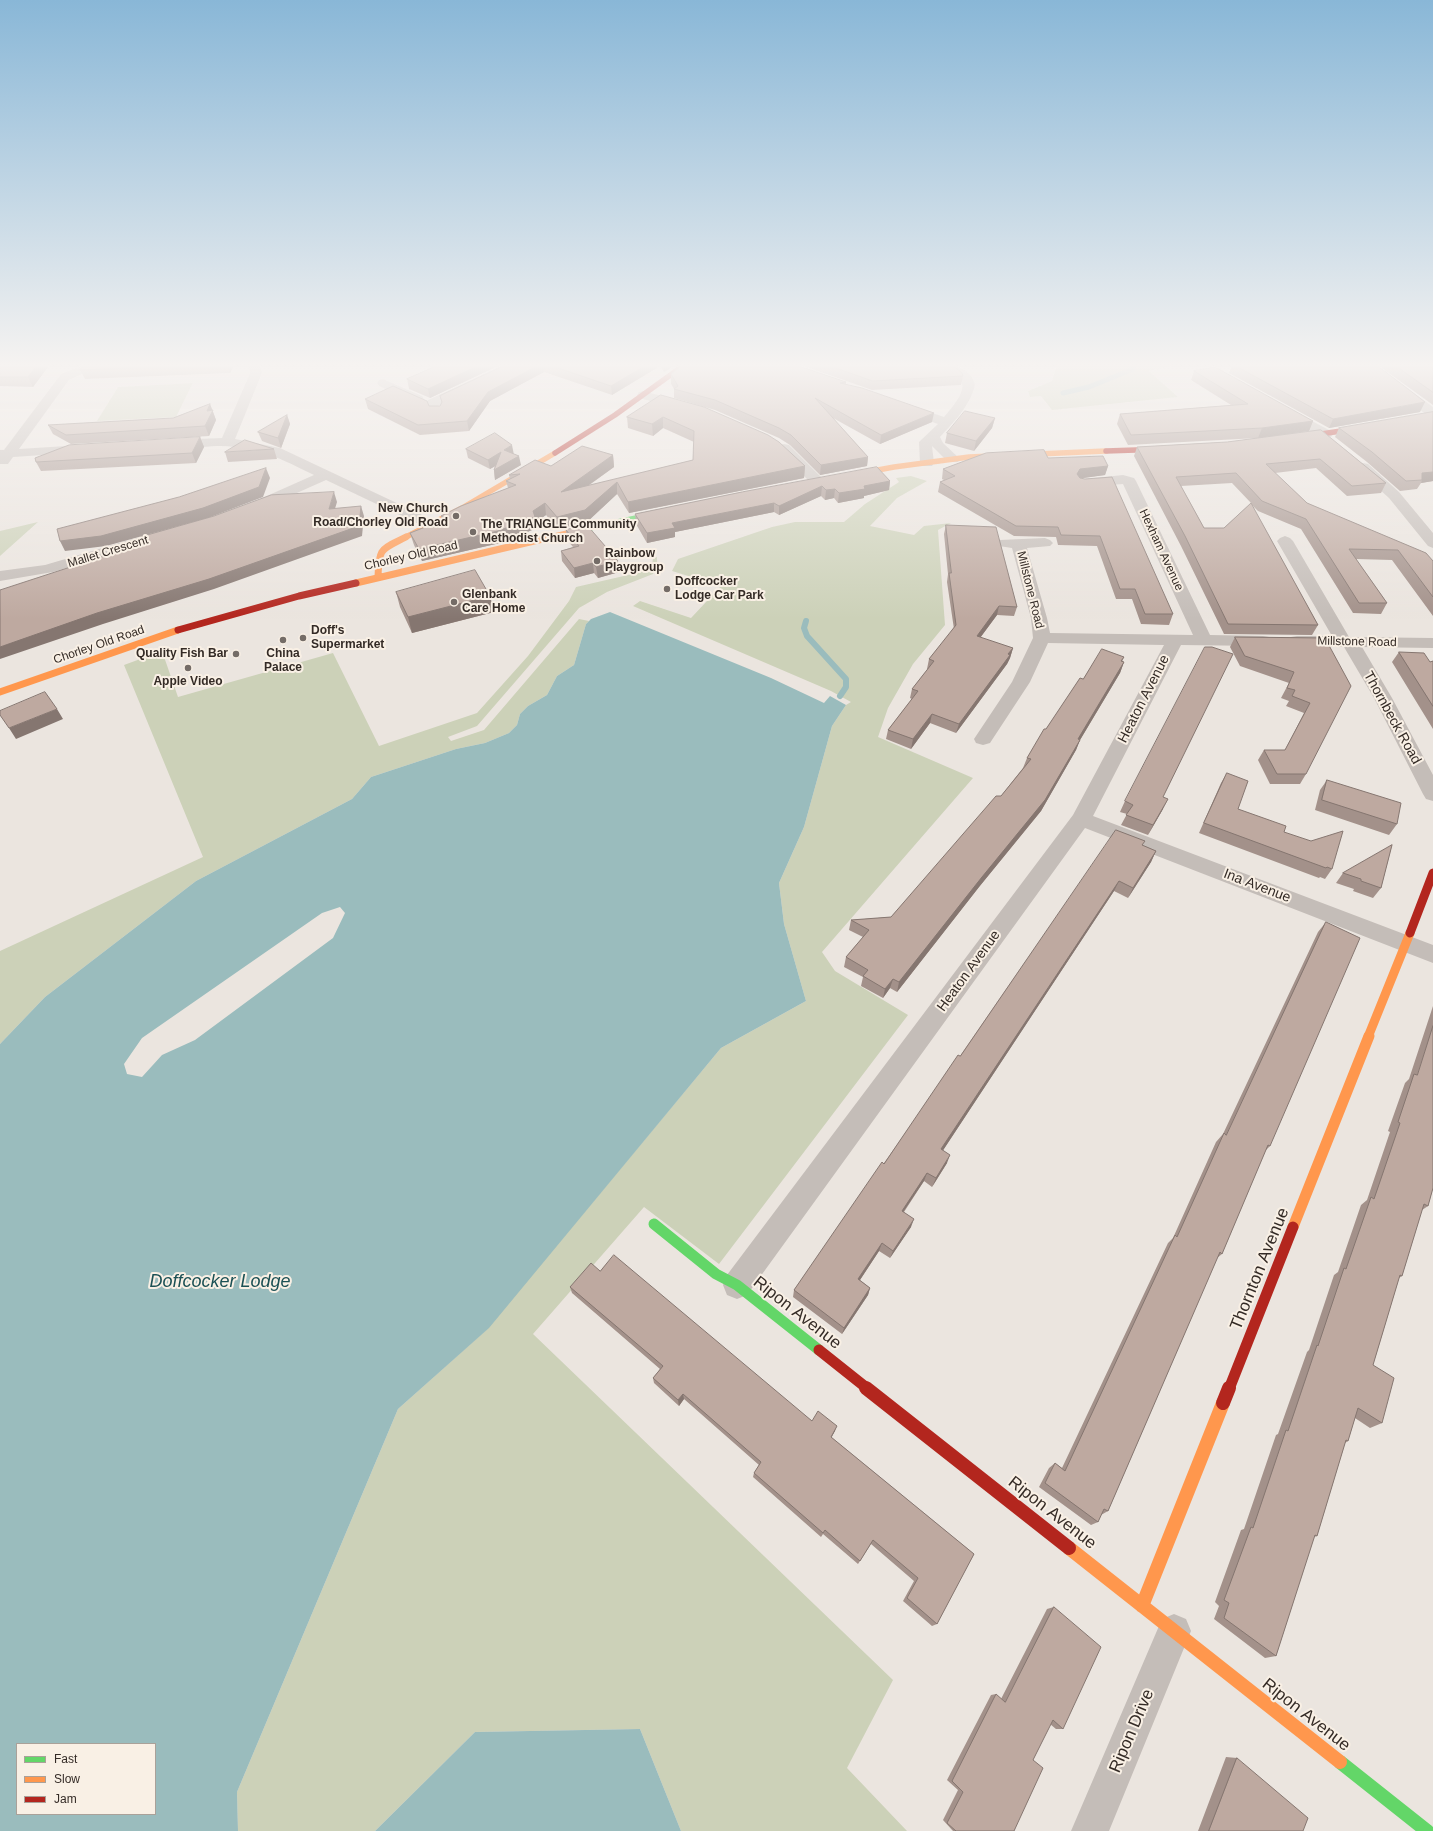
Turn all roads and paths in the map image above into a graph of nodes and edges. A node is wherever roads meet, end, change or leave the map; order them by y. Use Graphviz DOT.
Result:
graph roads {
  1 [pos="10,448"];
  2 [pos="89,448"];
  3 [pos="266,448"];
  4 [pos="561,448"];
  5 [pos="783,448"];
  6 [pos="925,448"];
  7 [pos="942,448"];
  8 [pos="1176,449"];
  9 [pos="3,457"];
  10 [pos="1350,457"];
  11 [pos="953,459"];
  12 [pos="927,463"];
  13 [pos="326,475"];
  14 [pos="845,476"];
  15 [pos="817,481"];
  16 [pos="1082,483"];
  17 [pos="245,510"];
  18 [pos="677,510"];
  19 [pos="432,525"];
  20 [pos="182,530"];
  21 [pos="1285,542"];
  22 [pos="1045,543"];
  23 [pos="1433,543"];
  24 [pos="0,576"];
  25 [pos="378,576"];
  26 [pos="1042,638"];
  27 [pos="1175,640"];
  28 [pos="1204,640"];
  29 [pos="1347,642"];
  30 [pos="1433,643"];
  31 [pos="0,692"];
  32 [pos="983,739"];
  33 [pos="1433,794"];
  34 [pos="1081,819"];
  35 [pos="1433,873"];
  36 [pos="1406,944"];
  37 [pos="1433,954"];
  38 [pos="654,1224"];
  39 [pos="737,1286"];
  40 [pos="1142,1606"];
  41 [pos="1174,1631"];
  42 [pos="1090,1831"];
  43 [pos="1427,1831"];
  1 -- 9 [label="street"];
  2 -- 9 [label="street"];
  3 -- 13 [label="street"];
  4 -- 19 [label="street"];
  5 -- 15 [label="street"];
  6 -- 12 [label="street"];
  7 -- 11 [label="street"];
  8 -- 11 [label="street"];
  10 -- 23 [label="street"];
  11 -- 12 [label="street"];
  12 -- 14 [label="street"];
  13 -- 17 [label="street"];
  13 -- 19 [label="street"];
  16 -- 28 [label="street, Hexham Avenue"];
  18 -- 25 [label="street, Chorley Old Road"];
  19 -- 25 [label="street"];
  20 -- 24 [label="street, Mallet Crescent"];
  21 -- 29 [label="street, Thornbeck Road"];
  22 -- 26 [label="street, Millstone Road"];
  25 -- 31 [label="street, Chorley Old Road"];
  26 -- 27 [label="street, Millstone Road"];
  26 -- 32 [label="street, Millstone Road"];
  27 -- 28 [label="street, Millstone Road"];
  27 -- 34 [label="street, Heaton Avenue"];
  28 -- 29 [label="street, Millstone Road"];
  29 -- 30 [label="street, Millstone Road"];
  29 -- 33 [label="street, Thornbeck Road"];
  34 -- 36 [label="street, Ina Avenue"];
  34 -- 39 [label="street, Heaton Avenue"];
  35 -- 36 [label="street"];
  36 -- 37 [label="street, Ina Avenue"];
  36 -- 40 [label="street, Thornton Avenue"];
  38 -- 39 [label="street, Ripon Avenue"];
  39 -- 40 [label="street, Ripon Avenue"];
  40 -- 41 [label="street, Ripon Avenue"];
  41 -- 42 [label="street, Ripon Drive"];
  41 -- 43 [label="street, Ripon Avenue"];
}
